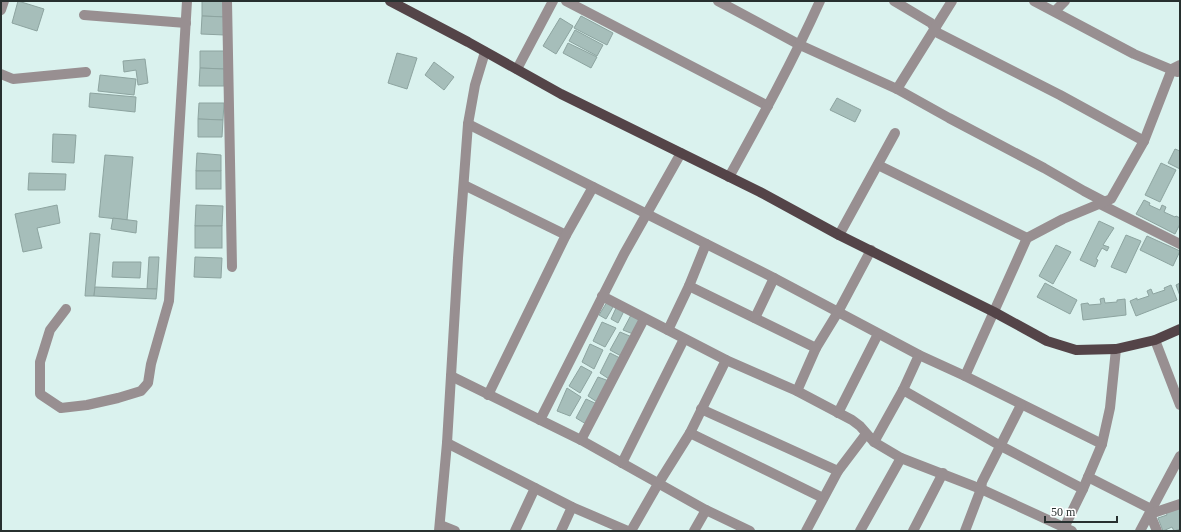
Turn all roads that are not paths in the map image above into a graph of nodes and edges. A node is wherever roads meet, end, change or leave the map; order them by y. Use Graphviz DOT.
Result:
graph roads {
  1 [pos="4,1"];
  2 [pos="187,1"];
  3 [pos="227,1"];
  4 [pos="390,1"];
  5 [pos="552,1"];
  6 [pos="566,1"];
  7 [pos="718,1"];
  8 [pos="820,1"];
  9 [pos="894,1"];
  10 [pos="952,1"];
  11 [pos="1034,1"];
  12 [pos="1065,1"];
  13 [pos="1,10"];
  14 [pos="1055,12"];
  15 [pos="84,15"];
  16 [pos="186,23"];
  17 [pos="934,28"];
  18 [pos="800,45"];
  19 [pos="485,52"];
  20 [pos="517,69"];
  21 [pos="1177,69"];
  22 [pos="86,72"];
  23 [pos="1,74"];
  24 [pos="897,89"];
  25 [pos="768,106"];
  26 [pos="468,124"];
  27 [pos="895,133"];
  28 [pos="1144,141"];
  29 [pos="680,153"];
  30 [pos="878,165"];
  31 [pos="729,177"];
  32 [pos="464,185"];
  33 [pos="593,187"];
  34 [pos="1103,203"];
  35 [pos="646,214"];
  36 [pos="566,235"];
  37 [pos="840,235"];
  38 [pos="1027,238"];
  39 [pos="706,244"];
  40 [pos="1180,244"];
  41 [pos="871,250"];
  42 [pos="232,267"];
  43 [pos="774,278"];
  44 [pos="689,286"];
  45 [pos="602,296"];
  46 [pos="66,309"];
  47 [pos="838,312"];
  48 [pos="994,312"];
  49 [pos="644,318"];
  50 [pos="755,318"];
  51 [pos="1180,329"];
  52 [pos="668,330"];
  53 [pos="878,334"];
  54 [pos="684,339"];
  55 [pos="1155,340"];
  56 [pos="816,348"];
  57 [pos="1116,349"];
  58 [pos="919,355"];
  59 [pos="726,360"];
  60 [pos="451,376"];
  61 [pos="965,376"];
  62 [pos="903,390"];
  63 [pos="797,391"];
  64 [pos="488,395"];
  65 [pos="1021,405"];
  66 [pos="1180,405"];
  67 [pos="701,410"];
  68 [pos="838,413"];
  69 [pos="540,420"];
  70 [pos="690,433"];
  71 [pos="866,434"];
  72 [pos="581,440"];
  73 [pos="874,442"];
  74 [pos="447,443"];
  75 [pos="1102,444"];
  76 [pos="999,445"];
  77 [pos="1180,456"];
  78 [pos="901,458"];
  79 [pos="622,463"];
  80 [pos="838,471"];
  81 [pos="943,474"];
  82 [pos="1088,477"];
  83 [pos="658,484"];
  84 [pos="535,488"];
  85 [pos="1083,488"];
  86 [pos="981,489"];
  87 [pos="823,498"];
  88 [pos="1180,504"];
  89 [pos="572,507"];
  90 [pos="706,510"];
  91 [pos="1150,512"];
  92 [pos="440,528"];
  93 [pos="1068,529"];
  94 [pos="455,531"];
  95 [pos="515,531"];
  96 [pos="560,531"];
  97 [pos="628,531"];
  98 [pos="631,531"];
  99 [pos="694,531"];
  100 [pos="750,531"];
  101 [pos="806,531"];
  102 [pos="860,531"];
  103 [pos="913,531"];
  104 [pos="965,531"];
  105 [pos="1140,531"];
  106 [pos="1157,531"];
  1 -- 13 [label="street"];
  2 -- 16 [label="street"];
  3 -- 42 [label="street"];
  4 -- 19 [label="main road"];
  5 -- 20 [label="street"];
  6 -- 25 [label="street"];
  7 -- 18 [label="street"];
  8 -- 18 [label="street"];
  9 -- 17 [label="street"];
  10 -- 17 [label="street"];
  11 -- 14 [label="street"];
  12 -- 14 [label="street"];
  14 -- 21 [label="street"];
  15 -- 16 [label="street"];
  16 -- 46 [label="street"];
  17 -- 24 [label="street"];
  17 -- 28 [label="street"];
  18 -- 24 [label="street"];
  18 -- 25 [label="street"];
  19 -- 20 [label="main road"];
  19 -- 26 [label="street"];
  20 -- 29 [label="main road"];
  21 -- 28 [label="street"];
  22 -- 23 [label="street"];
  24 -- 34 [label="street"];
  25 -- 31 [label="street"];
  26 -- 32 [label="street"];
  26 -- 33 [label="street"];
  27 -- 30 [label="street"];
  28 -- 34 [label="street"];
  29 -- 31 [label="main road"];
  29 -- 35 [label="street"];
  30 -- 37 [label="street"];
  30 -- 38 [label="street"];
  31 -- 37 [label="main road"];
  32 -- 36 [label="street"];
  32 -- 60 [label="street"];
  33 -- 35 [label="street"];
  33 -- 36 [label="street"];
  34 -- 38 [label="street"];
  34 -- 40 [label="street"];
  35 -- 39 [label="street"];
  35 -- 45 [label="street"];
  36 -- 64 [label="street"];
  37 -- 41 [label="main road"];
  38 -- 48 [label="street"];
  39 -- 43 [label="street"];
  39 -- 44 [label="street"];
  41 -- 47 [label="street"];
  41 -- 48 [label="main road"];
  43 -- 47 [label="street"];
  43 -- 50 [label="street"];
  44 -- 50 [label="street"];
  44 -- 52 [label="street"];
  45 -- 49 [label="street"];
  45 -- 69 [label="street"];
  47 -- 53 [label="street"];
  47 -- 56 [label="street"];
  48 -- 57 [label="main road"];
  48 -- 61 [label="street"];
  49 -- 52 [label="street"];
  49 -- 72 [label="street"];
  50 -- 56 [label="street"];
  51 -- 55 [label="main road"];
  52 -- 54 [label="street"];
  53 -- 58 [label="street"];
  53 -- 68 [label="street"];
  54 -- 59 [label="street"];
  54 -- 79 [label="street"];
  55 -- 57 [label="main road"];
  55 -- 66 [label="street"];
  56 -- 63 [label="street"];
  57 -- 75 [label="street"];
  58 -- 61 [label="street"];
  58 -- 62 [label="street"];
  59 -- 63 [label="street"];
  59 -- 67 [label="street"];
  60 -- 64 [label="street"];
  60 -- 74 [label="street"];
  61 -- 65 [label="street"];
  62 -- 73 [label="street"];
  62 -- 76 [label="street"];
  63 -- 68 [label="street"];
  64 -- 69 [label="street"];
  65 -- 75 [label="street"];
  65 -- 76 [label="street"];
  67 -- 70 [label="street"];
  67 -- 80 [label="street"];
  68 -- 71 [label="street"];
  69 -- 72 [label="street"];
  70 -- 83 [label="street"];
  70 -- 87 [label="street"];
  71 -- 73 [label="street"];
  71 -- 80 [label="street"];
  72 -- 79 [label="street"];
  73 -- 78 [label="street"];
  74 -- 84 [label="street"];
  74 -- 92 [label="street"];
  75 -- 82 [label="street"];
  76 -- 85 [label="street"];
  76 -- 86 [label="street"];
  77 -- 91 [label="street"];
  78 -- 81 [label="street"];
  78 -- 102 [label="street"];
  79 -- 83 [label="street"];
  80 -- 87 [label="street"];
  81 -- 86 [label="street"];
  81 -- 103 [label="street"];
  82 -- 85 [label="street"];
  82 -- 91 [label="street"];
  83 -- 90 [label="street"];
  83 -- 98 [label="street"];
  84 -- 89 [label="street"];
  84 -- 95 [label="street"];
  85 -- 93 [label="street"];
  86 -- 93 [label="street"];
  86 -- 104 [label="street"];
  87 -- 101 [label="street"];
  88 -- 91 [label="street"];
  89 -- 96 [label="street"];
  89 -- 97 [label="street"];
  90 -- 99 [label="street"];
  90 -- 100 [label="street"];
  91 -- 105 [label="street"];
  91 -- 106 [label="street"];
  92 -- 94 [label="street"];
}
